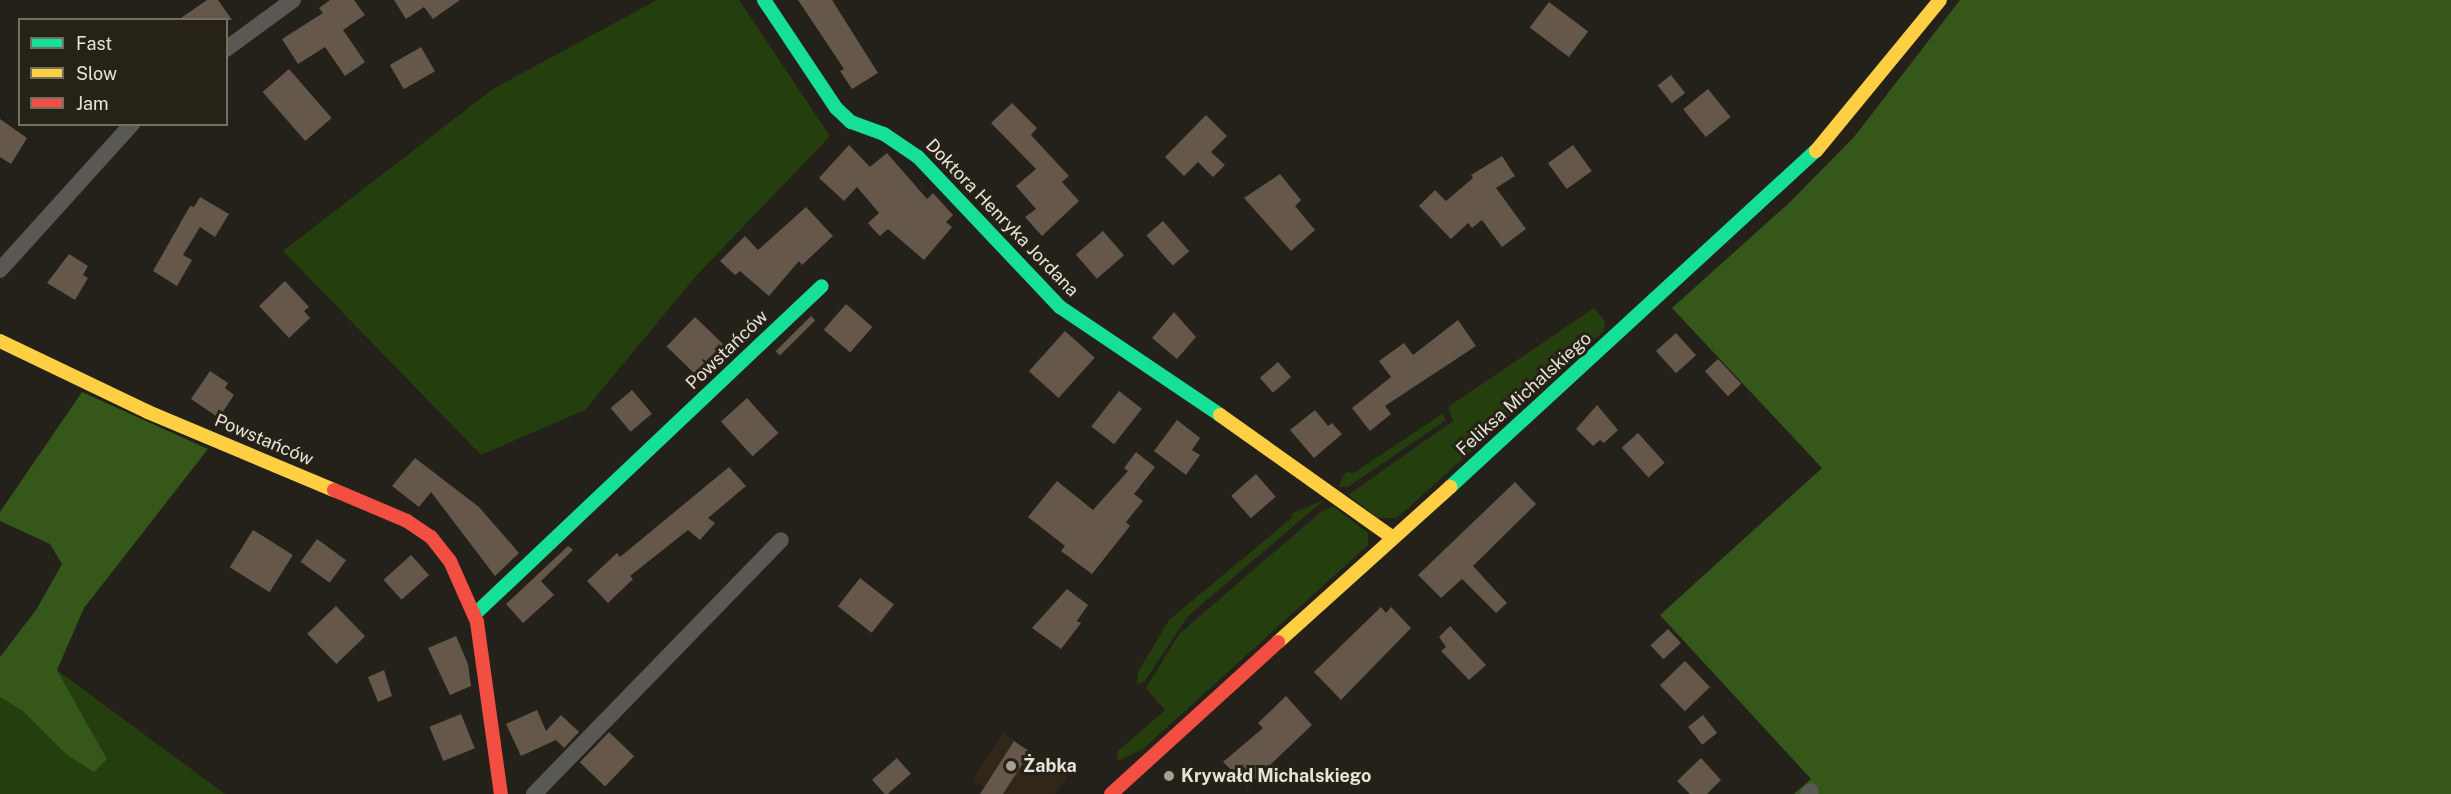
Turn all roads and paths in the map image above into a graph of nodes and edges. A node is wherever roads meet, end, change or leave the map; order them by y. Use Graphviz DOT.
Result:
graph roads {
  1 [pos="292,0"];
  2 [pos="764,0"];
  3 [pos="1940,0"];
  4 [pos="228,48"];
  5 [pos="130,126"];
  6 [pos="0,270"];
  7 [pos="822,286"];
  8 [pos="0,340"];
  9 [pos="1392,538"];
  10 [pos="782,540"];
  11 [pos="475,614"];
  12 [pos="501,794"];
  13 [pos="534,794"];
  14 [pos="1111,794"];
  1 -- 4 [label="street"];
  2 -- 9 [label="street, Doktora Henryka Jordana"];
  3 -- 9 [label="street, Feliksa Michalskiego"];
  5 -- 6 [label="street"];
  7 -- 11 [label="street, Powstańców"];
  8 -- 11 [label="street, Powstańców"];
  9 -- 14 [label="street, Feliksa Michalskiego"];
  10 -- 13 [label="street"];
  11 -- 12 [label="street, Powstańców"];
}
